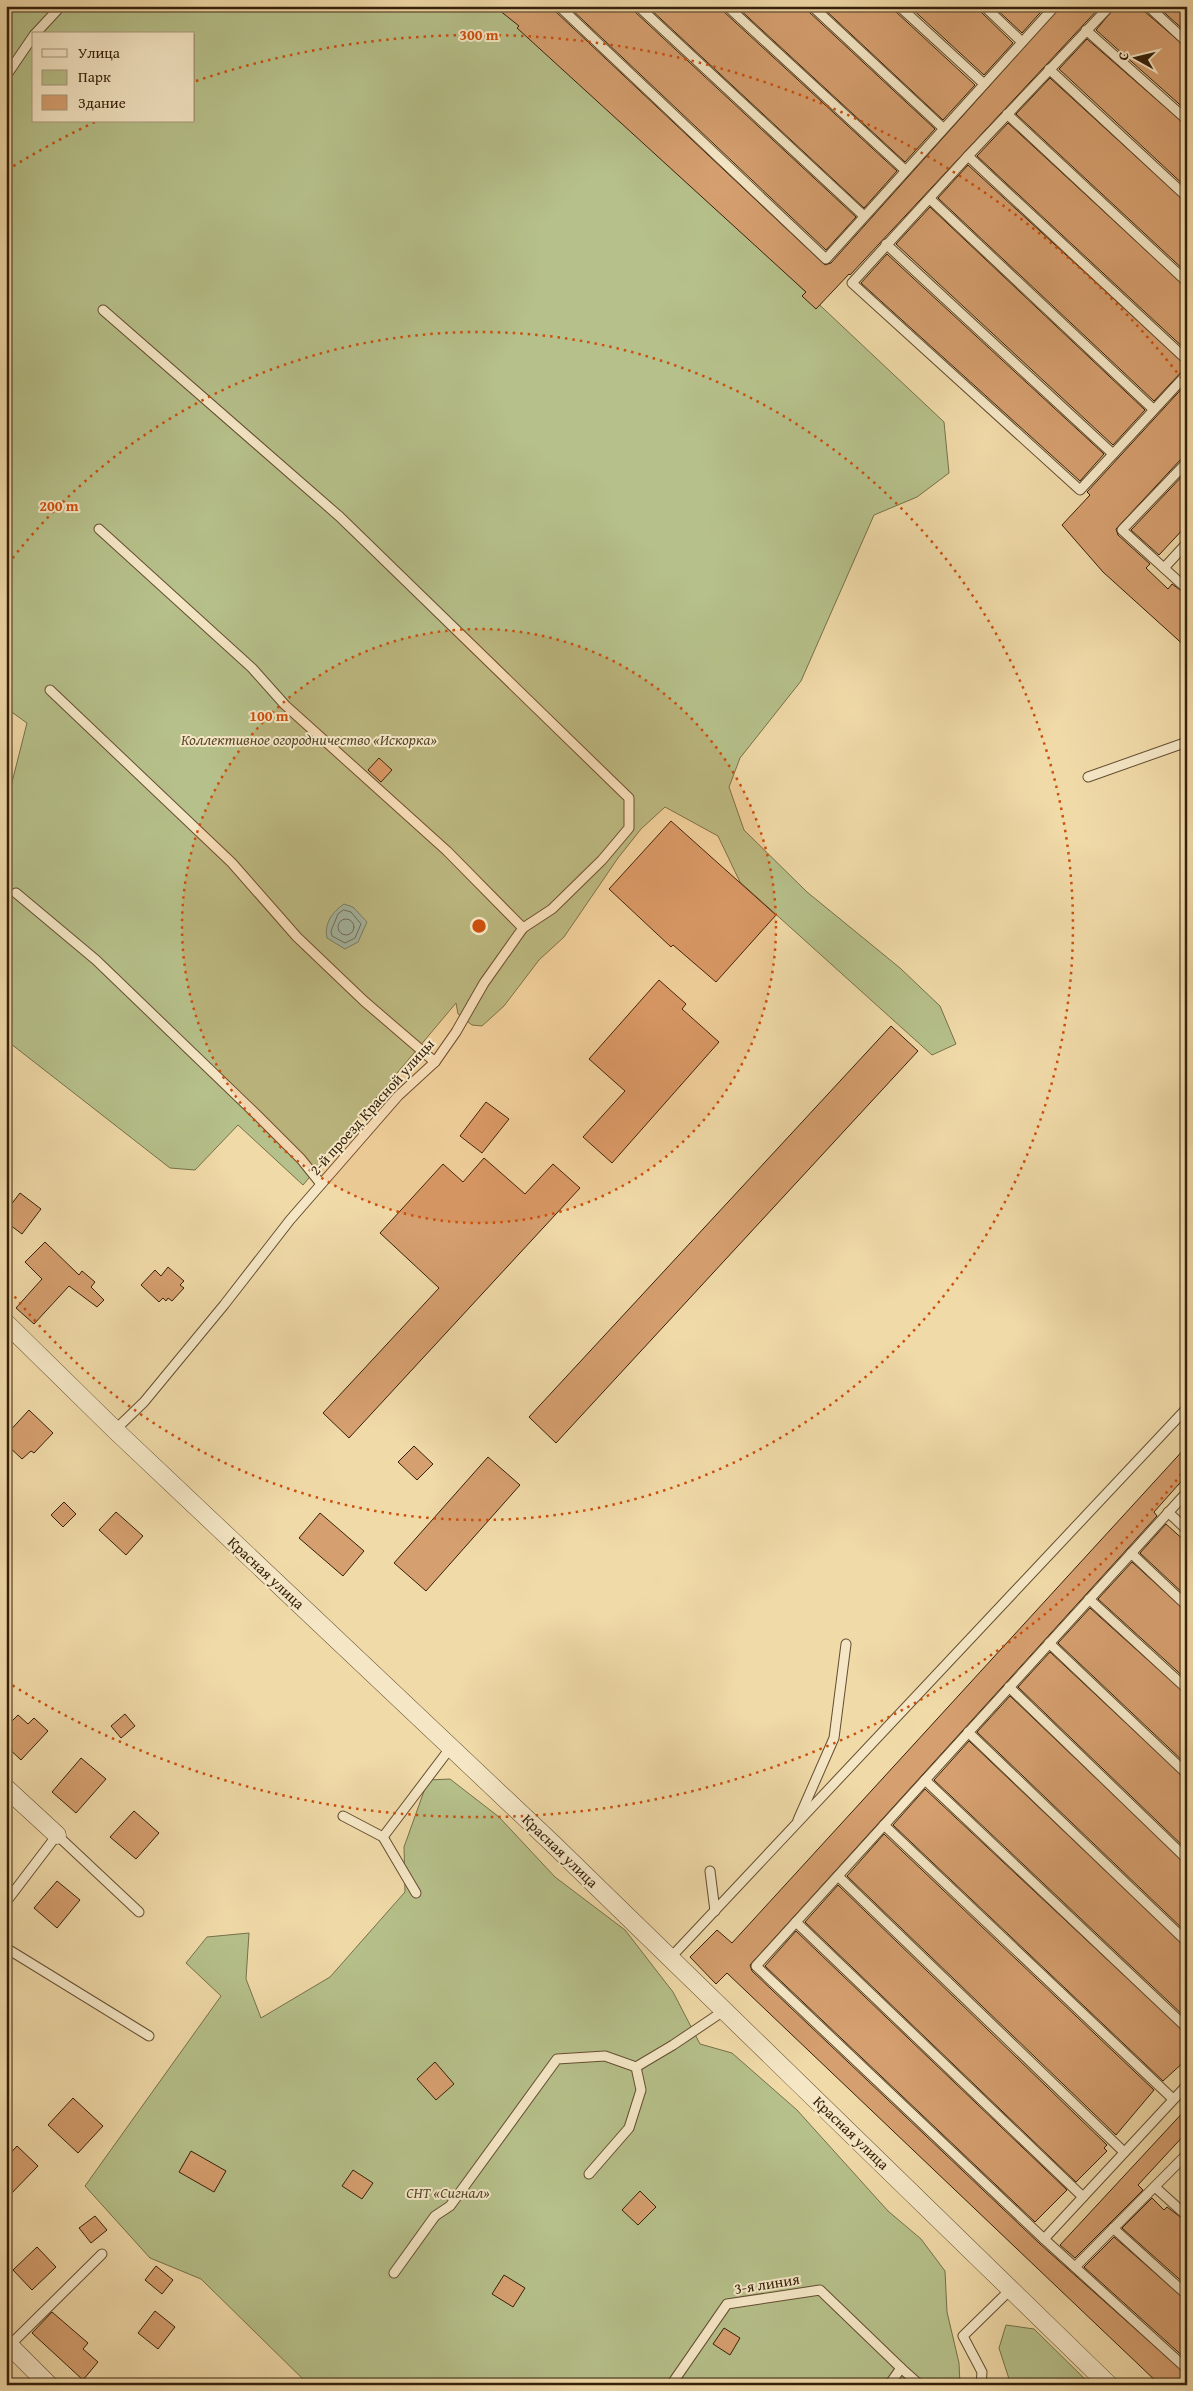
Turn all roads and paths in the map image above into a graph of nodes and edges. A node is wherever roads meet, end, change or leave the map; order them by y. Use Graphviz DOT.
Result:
graph roads {
  1 [pos="61,6"];
  2 [pos="559,6"];
  3 [pos="638,6"];
  4 [pos="727,6"];
  5 [pos="812,6"];
  6 [pos="899,6"];
  7 [pos="984,6"];
  8 [pos="1055,6"];
  9 [pos="1110,6"];
  10 [pos="1148,6"];
  11 [pos="1086,30"];
  12 [pos="37,32"];
  13 [pos="32,38"];
  14 [pos="1022,42"];
  15 [pos="1187,42"];
  16 [pos="1049,69"];
  17 [pos="6,76"];
  18 [pos="983,83"];
  19 [pos="1007,114"];
  20 [pos="1187,120"];
  21 [pos="943,128"];
  22 [pos="968,156"];
  23 [pos="905,170"];
  24 [pos="1187,196"];
  25 [pos="930,199"];
  26 [pos="864,216"];
  27 [pos="886,244"];
  28 [pos="1187,282"];
  29 [pos="103,310"];
  30 [pos="1187,360"];
  31 [pos="1187,374"];
  32 [pos="1154,409"];
  33 [pos="1113,454"];
  34 [pos="1187,462"];
  35 [pos="99,528"];
  36 [pos="1187,543"];
  37 [pos="1164,568"];
  38 [pos="1187,589"];
  39 [pos="50,690"];
  40 [pos="1187,742"];
  41 [pos="1088,777"];
  42 [pos="16,893"];
  43 [pos="523,928"];
  44 [pos="435,1062"];
  45 [pos="320,1184"];
  46 [pos="8,1329"];
  47 [pos="1187,1408"];
  48 [pos="115,1430"];
  49 [pos="1187,1492"];
  50 [pos="1168,1512"];
  51 [pos="1187,1530"];
  52 [pos="1131,1553"];
  53 [pos="1090,1599"];
  54 [pos="1187,1606"];
  55 [pos="1049,1643"];
  56 [pos="846,1644"];
  57 [pos="1009,1688"];
  58 [pos="1187,1689"];
  59 [pos="968,1732"];
  60 [pos="451,1747"];
  61 [pos="1187,1774"];
  62 [pos="925,1780"];
  63 [pos="6,1788"];
  64 [pos="343,1816"];
  65 [pos="884,1825"];
  66 [pos="795,1826"];
  67 [pos="57,1835"];
  68 [pos="383,1837"];
  69 [pos="1187,1859"];
  70 [pos="710,1871"];
  71 [pos="838,1876"];
  72 [pos="416,1893"];
  73 [pos="6,1902"];
  74 [pos="715,1911"];
  75 [pos="139,1912"];
  76 [pos="796,1922"];
  77 [pos="1187,1942"];
  78 [pos="6,1948"];
  79 [pos="672,1956"];
  80 [pos="724,2010"];
  81 [pos="1187,2028"];
  82 [pos="149,2036"];
  83 [pos="636,2067"];
  84 [pos="1187,2084"];
  85 [pos="1173,2100"];
  86 [pos="1124,2152"];
  87 [pos="1187,2154"];
  88 [pos="589,2174"];
  89 [pos="1155,2187"];
  90 [pos="1083,2197"];
  91 [pos="1187,2216"];
  92 [pos="1113,2228"];
  93 [pos="1044,2239"];
  94 [pos="102,2254"];
  95 [pos="1075,2267"];
  96 [pos="394,2274"];
  97 [pos="1010,2290"];
  98 [pos="1187,2295"];
  99 [pos="8,2344"];
  100 [pos="901,2368"];
  101 [pos="1187,2369"];
  102 [pos="49,2385"];
  103 [pos="671,2385"];
  104 [pos="889,2385"];
  105 [pos="920,2385"];
  106 [pos="981,2385"];
  107 [pos="1109,2385"];
  1 -- 12 [label="lane"];
  2 -- 26 [label="lane"];
  3 -- 26 [label="lane"];
  4 -- 23 [label="lane"];
  5 -- 21 [label="lane"];
  6 -- 18 [label="lane"];
  7 -- 14 [label="lane"];
  8 -- 14 [label="lane"];
  9 -- 11 [label="lane"];
  10 -- 15 [label="lane"];
  11 -- 16 [label="lane"];
  11 -- 20 [label="lane"];
  13 -- 17 [label="lane"];
  14 -- 18 [label="lane"];
  16 -- 19 [label="lane"];
  16 -- 24 [label="lane"];
  18 -- 21 [label="lane"];
  19 -- 22 [label="lane"];
  19 -- 28 [label="lane"];
  21 -- 23 [label="lane"];
  22 -- 25 [label="lane"];
  22 -- 30 [label="lane"];
  23 -- 26 [label="lane"];
  25 -- 27 [label="lane"];
  25 -- 32 [label="lane"];
  27 -- 33 [label="lane"];
  27 -- 33 [label="lane"];
  29 -- 43 [label="lane, 2-й проезд Красной улицы"];
  31 -- 32 [label="lane"];
  32 -- 33 [label="lane"];
  34 -- 37 [label="lane"];
  35 -- 43 [label="lane"];
  36 -- 37 [label="lane"];
  37 -- 38 [label="lane"];
  39 -- 44 [label="lane"];
  40 -- 41 [label="lane"];
  42 -- 45 [label="lane"];
  43 -- 44 [label="lane, 2-й проезд Красной улицы"];
  44 -- 45 [label="lane, 2-й проезд Красной улицы"];
  45 -- 48 [label="lane, 2-й проезд Красной улицы"];
  46 -- 48 [label="street, Красная улица"];
  47 -- 66 [label="lane"];
  48 -- 60 [label="street, Красная улица"];
  49 -- 50 [label="lane"];
  50 -- 51 [label="lane"];
  50 -- 52 [label="lane"];
  52 -- 53 [label="lane"];
  52 -- 54 [label="lane"];
  53 -- 55 [label="lane"];
  53 -- 58 [label="lane"];
  55 -- 57 [label="lane"];
  55 -- 61 [label="lane"];
  56 -- 66 [label="lane"];
  57 -- 59 [label="lane"];
  57 -- 69 [label="lane"];
  59 -- 62 [label="lane"];
  59 -- 77 [label="lane"];
  60 -- 68 [label="lane"];
  60 -- 79 [label="street, Красная улица"];
  62 -- 65 [label="lane"];
  62 -- 81 [label="lane"];
  63 -- 67 [label="street"];
  64 -- 68 [label="lane"];
  65 -- 71 [label="lane"];
  65 -- 85 [label="lane"];
  66 -- 74 [label="lane"];
  67 -- 73 [label="lane"];
  67 -- 75 [label="lane"];
  68 -- 72 [label="lane"];
  70 -- 74 [label="lane"];
  71 -- 76 [label="lane"];
  71 -- 86 [label="lane"];
  74 -- 79 [label="lane"];
  76 -- 90 [label="lane"];
  76 -- 93 [label="lane"];
  78 -- 82 [label="lane"];
  79 -- 80 [label="street, Красная улица"];
  80 -- 83 [label="lane"];
  80 -- 97 [label="street, Красная улица"];
  83 -- 88 [label="lane"];
  83 -- 96 [label="lane"];
  84 -- 85 [label="lane"];
  85 -- 86 [label="lane"];
  86 -- 90 [label="lane"];
  87 -- 89 [label="lane"];
  89 -- 91 [label="lane"];
  89 -- 92 [label="lane"];
  90 -- 93 [label="lane"];
  92 -- 95 [label="lane"];
  92 -- 98 [label="lane"];
  93 -- 95 [label="lane"];
  94 -- 99 [label="lane"];
  95 -- 101 [label="lane"];
  97 -- 106 [label="lane"];
  97 -- 107 [label="street, Красная улица"];
  99 -- 102 [label="street"];
  100 -- 103 [label="lane, 3-я линия"];
  100 -- 104 [label="lane"];
  100 -- 105 [label="lane"];
}
